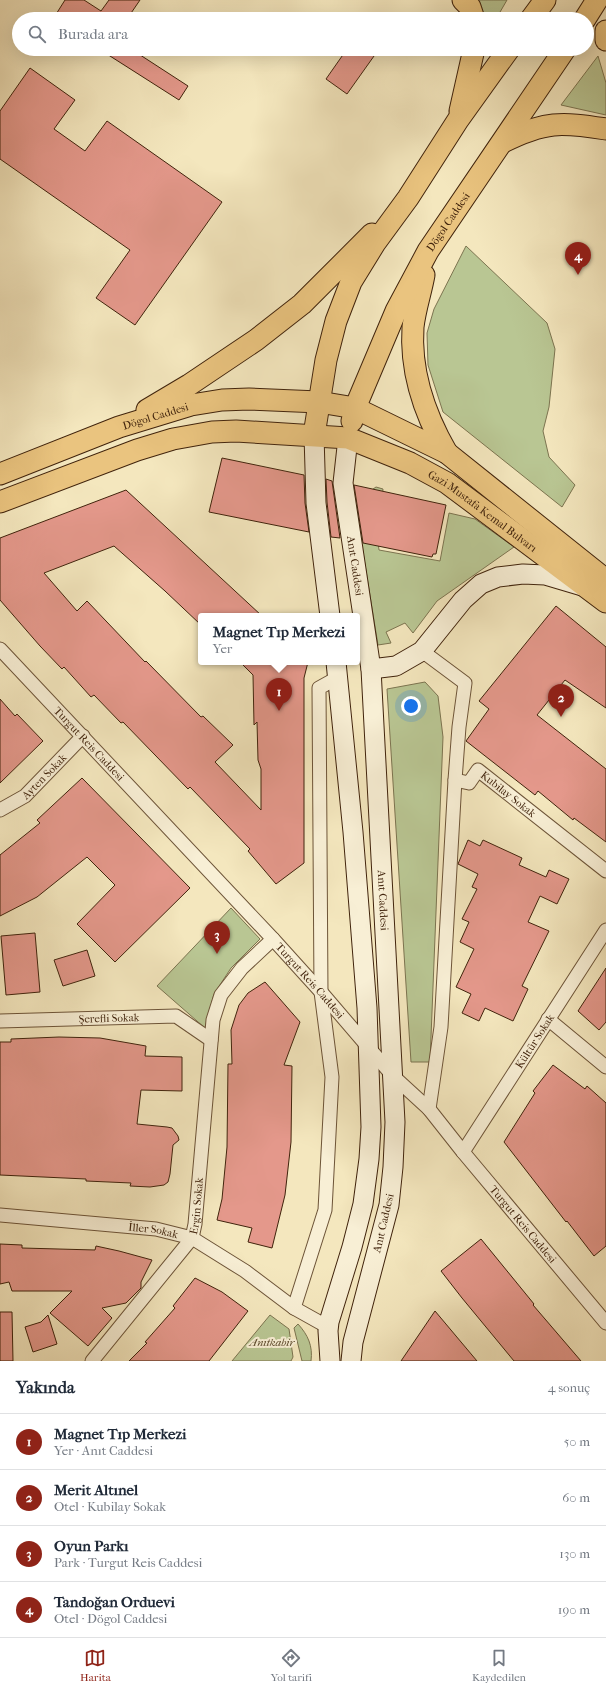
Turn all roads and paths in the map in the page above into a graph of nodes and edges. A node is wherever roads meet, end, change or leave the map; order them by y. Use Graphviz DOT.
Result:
graph roads {
  1 [pos="463,0"];
  2 [pos="545,0"];
  3 [pos="597,0"];
  4 [pos="472,12"];
  5 [pos="536,12"];
  6 [pos="589,12"];
  7 [pos="606,31"];
  8 [pos="606,40"];
  9 [pos="472,56"];
  10 [pos="505,56"];
  11 [pos="560,56"];
  12 [pos="458,120"];
  13 [pos="606,129"];
  14 [pos="503,142"];
  15 [pos="408,198"];
  16 [pos="428,251"];
  17 [pos="319,402"];
  18 [pos="355,408"];
  19 [pos="119,427"];
  20 [pos="314,435"];
  21 [pos="348,438"];
  22 [pos="447,453"];
  23 [pos="0,474"];
  24 [pos="0,502"];
  25 [pos="606,580"];
  26 [pos="586,587"];
  27 [pos="606,602"];
  28 [pos="330,613"];
  29 [pos="0,649"];
  30 [pos="422,651"];
  31 [pos="371,669"];
  32 [pos="336,670"];
  33 [pos="83,736"];
  34 [pos="455,780"];
  35 [pos="0,810"];
  36 [pos="606,871"];
  37 [pos="606,930"];
  38 [pos="273,939"];
  39 [pos="321,992"];
  40 [pos="548,1019"];
  41 [pos="0,1021"];
  42 [pos="211,1040"];
  43 [pos="369,1048"];
  44 [pos="606,1067"];
  45 [pos="392,1076"];
  46 [pos="429,1109"];
  47 [pos="463,1152"];
  48 [pos="0,1215"];
  49 [pos="192,1238"];
  50 [pos="294,1308"];
  51 [pos="606,1323"];
  52 [pos="328,1327"];
  53 [pos="353,1342"];
  54 [pos="92,1361"];
  55 [pos="330,1361"];
  56 [pos="340,1361"];
  57 [pos="352,1361"];
  1 -- 4 [label="main road"];
  2 -- 5 [label="main road"];
  3 -- 6 [label="main road"];
  7 -- 8 [label="main road"];
  9 -- 12 [label="main road"];
  10 -- 12 [label="main road"];
  11 -- 14 [label="main road, Dögol Caddesi"];
  12 -- 15 [label="main road"];
  13 -- 14 [label="main road"];
  14 -- 16 [label="main road, Dögol Caddesi"];
  15 -- 17 [label="main road"];
  15 -- 19 [label="main road"];
  16 -- 18 [label="main road, Dögol Caddesi"];
  16 -- 22 [label="main road"];
  17 -- 18 [label="main road, Dögol Caddesi"];
  17 -- 19 [label="main road, Dögol Caddesi"];
  17 -- 20 [label="main road"];
  18 -- 21 [label="main road, Dögol Caddesi"];
  18 -- 22 [label="main road, Gazi Mustafa Kemal Bulvarı"];
  19 -- 23 [label="main road, Dögol Caddesi"];
  20 -- 21 [label="main road"];
  20 -- 24 [label="main road"];
  20 -- 28 [label="main road"];
  21 -- 26 [label="main road, Gazi Mustafa Kemal Bulvarı"];
  21 -- 31 [label="main road, Anıt Caddesi"];
  22 -- 25 [label="main road, Gazi Mustafa Kemal Bulvarı"];
  26 -- 27 [label="main road, Gazi Mustafa Kemal Bulvarı"];
  26 -- 30 [label="main road"];
  29 -- 33 [label="street, Turgut Reis Caddesi"];
  30 -- 31 [label="main road"];
  30 -- 34 [label="street"];
  31 -- 45 [label="main road, Anıt Caddesi"];
  32 -- 39 [label="street"];
  32 -- 43 [label="main road"];
  33 -- 35 [label="street, Ayten Sokak"];
  33 -- 38 [label="street, Turgut Reis Caddesi"];
  34 -- 36 [label="street, Kubilay Sokak"];
  34 -- 46 [label="street"];
  37 -- 40 [label="street, Kültür Sokak"];
  38 -- 39 [label="street, Turgut Reis Caddesi"];
  38 -- 42 [label="street, Ergin Sokak"];
  39 -- 43 [label="street, Turgut Reis Caddesi"];
  39 -- 50 [label="street"];
  40 -- 44 [label="street"];
  40 -- 47 [label="street, Kültür Sokak"];
  41 -- 42 [label="street, Şerefli Sokak"];
  42 -- 49 [label="street, Ergin Sokak"];
  43 -- 45 [label="street, Turgut Reis Caddesi"];
  43 -- 52 [label="main road"];
  45 -- 46 [label="street, Turgut Reis Caddesi"];
  45 -- 53 [label="main road, Anıt Caddesi"];
  46 -- 47 [label="street, Turgut Reis Caddesi"];
  47 -- 51 [label="street, Turgut Reis Caddesi"];
  48 -- 49 [label="street, İller Sokak"];
  49 -- 50 [label="street, İller Sokak"];
  49 -- 54 [label="street, Ergin Sokak"];
  50 -- 52 [label="street, İller Sokak"];
  52 -- 55 [label="main road"];
  53 -- 56 [label="main road"];
  53 -- 57 [label="main road, Anıt Caddesi"];
}
